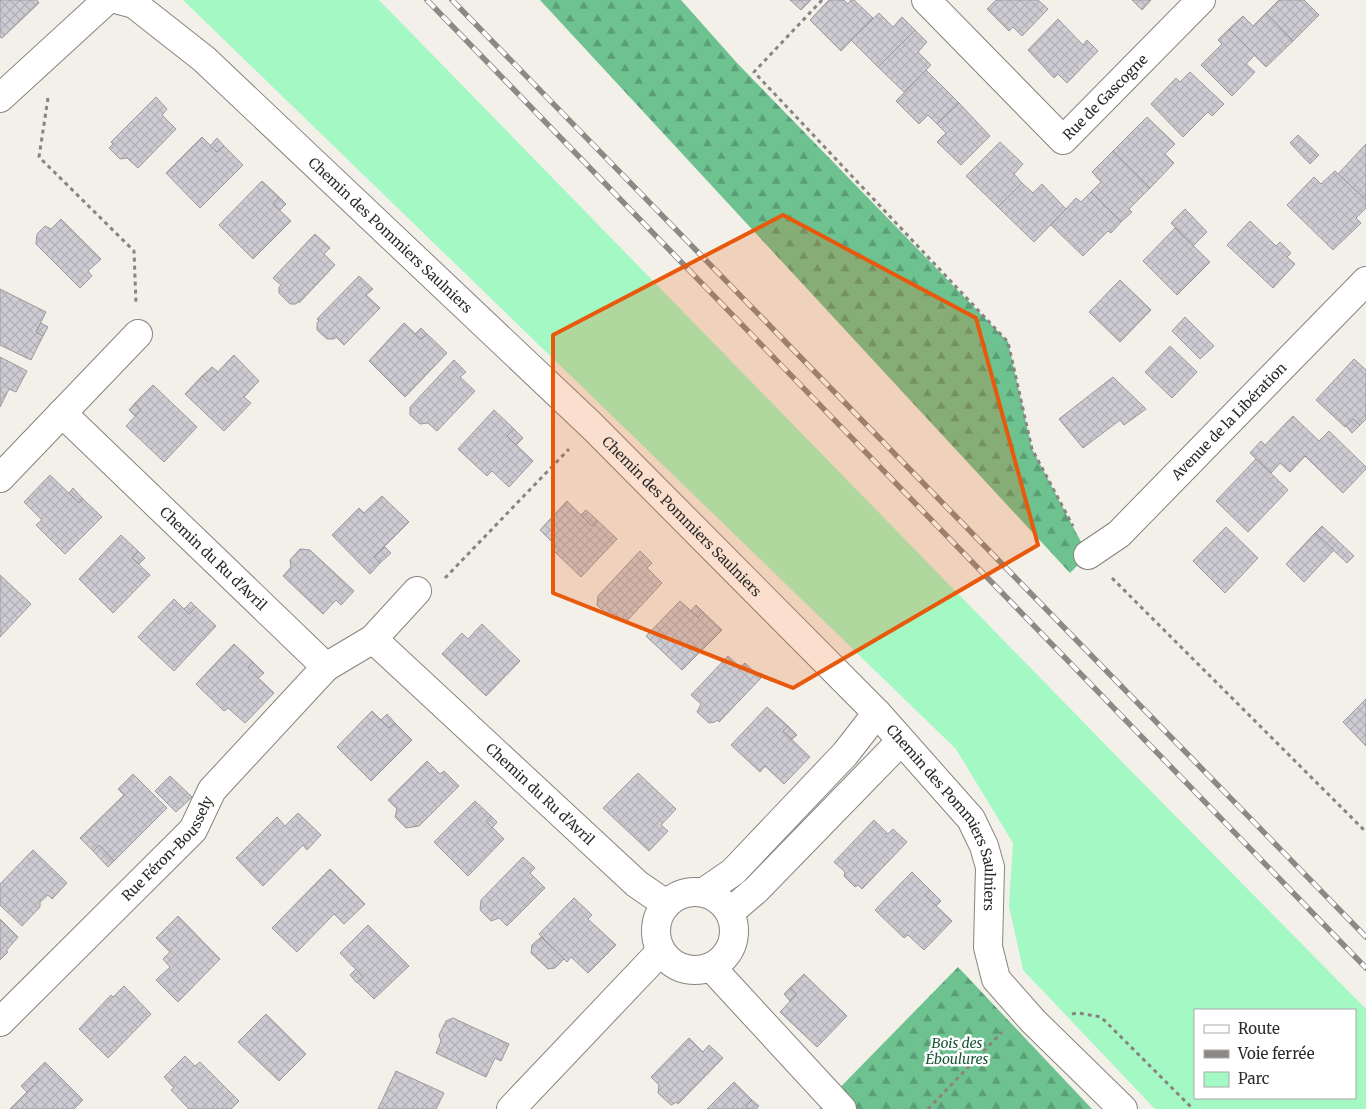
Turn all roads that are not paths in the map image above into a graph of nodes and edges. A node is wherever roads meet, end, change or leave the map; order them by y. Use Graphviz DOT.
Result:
graph roads {
  1 [pos="107,0"];
  2 [pos="119,0"];
  3 [pos="926,0"];
  4 [pos="1201,0"];
  5 [pos="0,98"];
  6 [pos="1366,282"];
  7 [pos="138,334"];
  8 [pos="62,413"];
  9 [pos="0,478"];
  10 [pos="1088,554"];
  11 [pos="417,591"];
  12 [pos="374,639"];
  13 [pos="326,667"];
  14 [pos="877,713"];
  15 [pos="900,741"];
  16 [pos="704,892"];
  17 [pos="666,904"];
  18 [pos="730,912"];
  19 [pos="661,951"];
  20 [pos="711,967"];
  21 [pos="0,1022"];
  22 [pos="511,1109"];
  23 [pos="842,1109"];
  24 [pos="1123,1109"];
  1 -- 5 [label="street"];
  2 -- 14 [label="street, Chemin des Pommiers Saulniers"];
  3 -- 4 [label="street, Rue de Gascogne"];
  6 -- 10 [label="street, Avenue de la Libération"];
  7 -- 8 [label="street"];
  8 -- 9 [label="street"];
  8 -- 13 [label="street, Chemin du Ru d'Avril"];
  11 -- 12 [label="street"];
  12 -- 13 [label="street"];
  12 -- 17 [label="street, Chemin du Ru d'Avril"];
  13 -- 21 [label="street, Rue Féron-Boussely"];
  14 -- 15 [label="street, Chemin des Pommiers Saulniers"];
  14 -- 16 [label="street"];
  15 -- 18 [label="street"];
  15 -- 24 [label="street, Chemin des Pommiers Saulniers"];
  16 -- 17 [label="street"];
  16 -- 18 [label="street"];
  17 -- 19 [label="street"];
  18 -- 20 [label="street"];
  19 -- 20 [label="street"];
  19 -- 22 [label="street"];
  20 -- 23 [label="street"];
}
